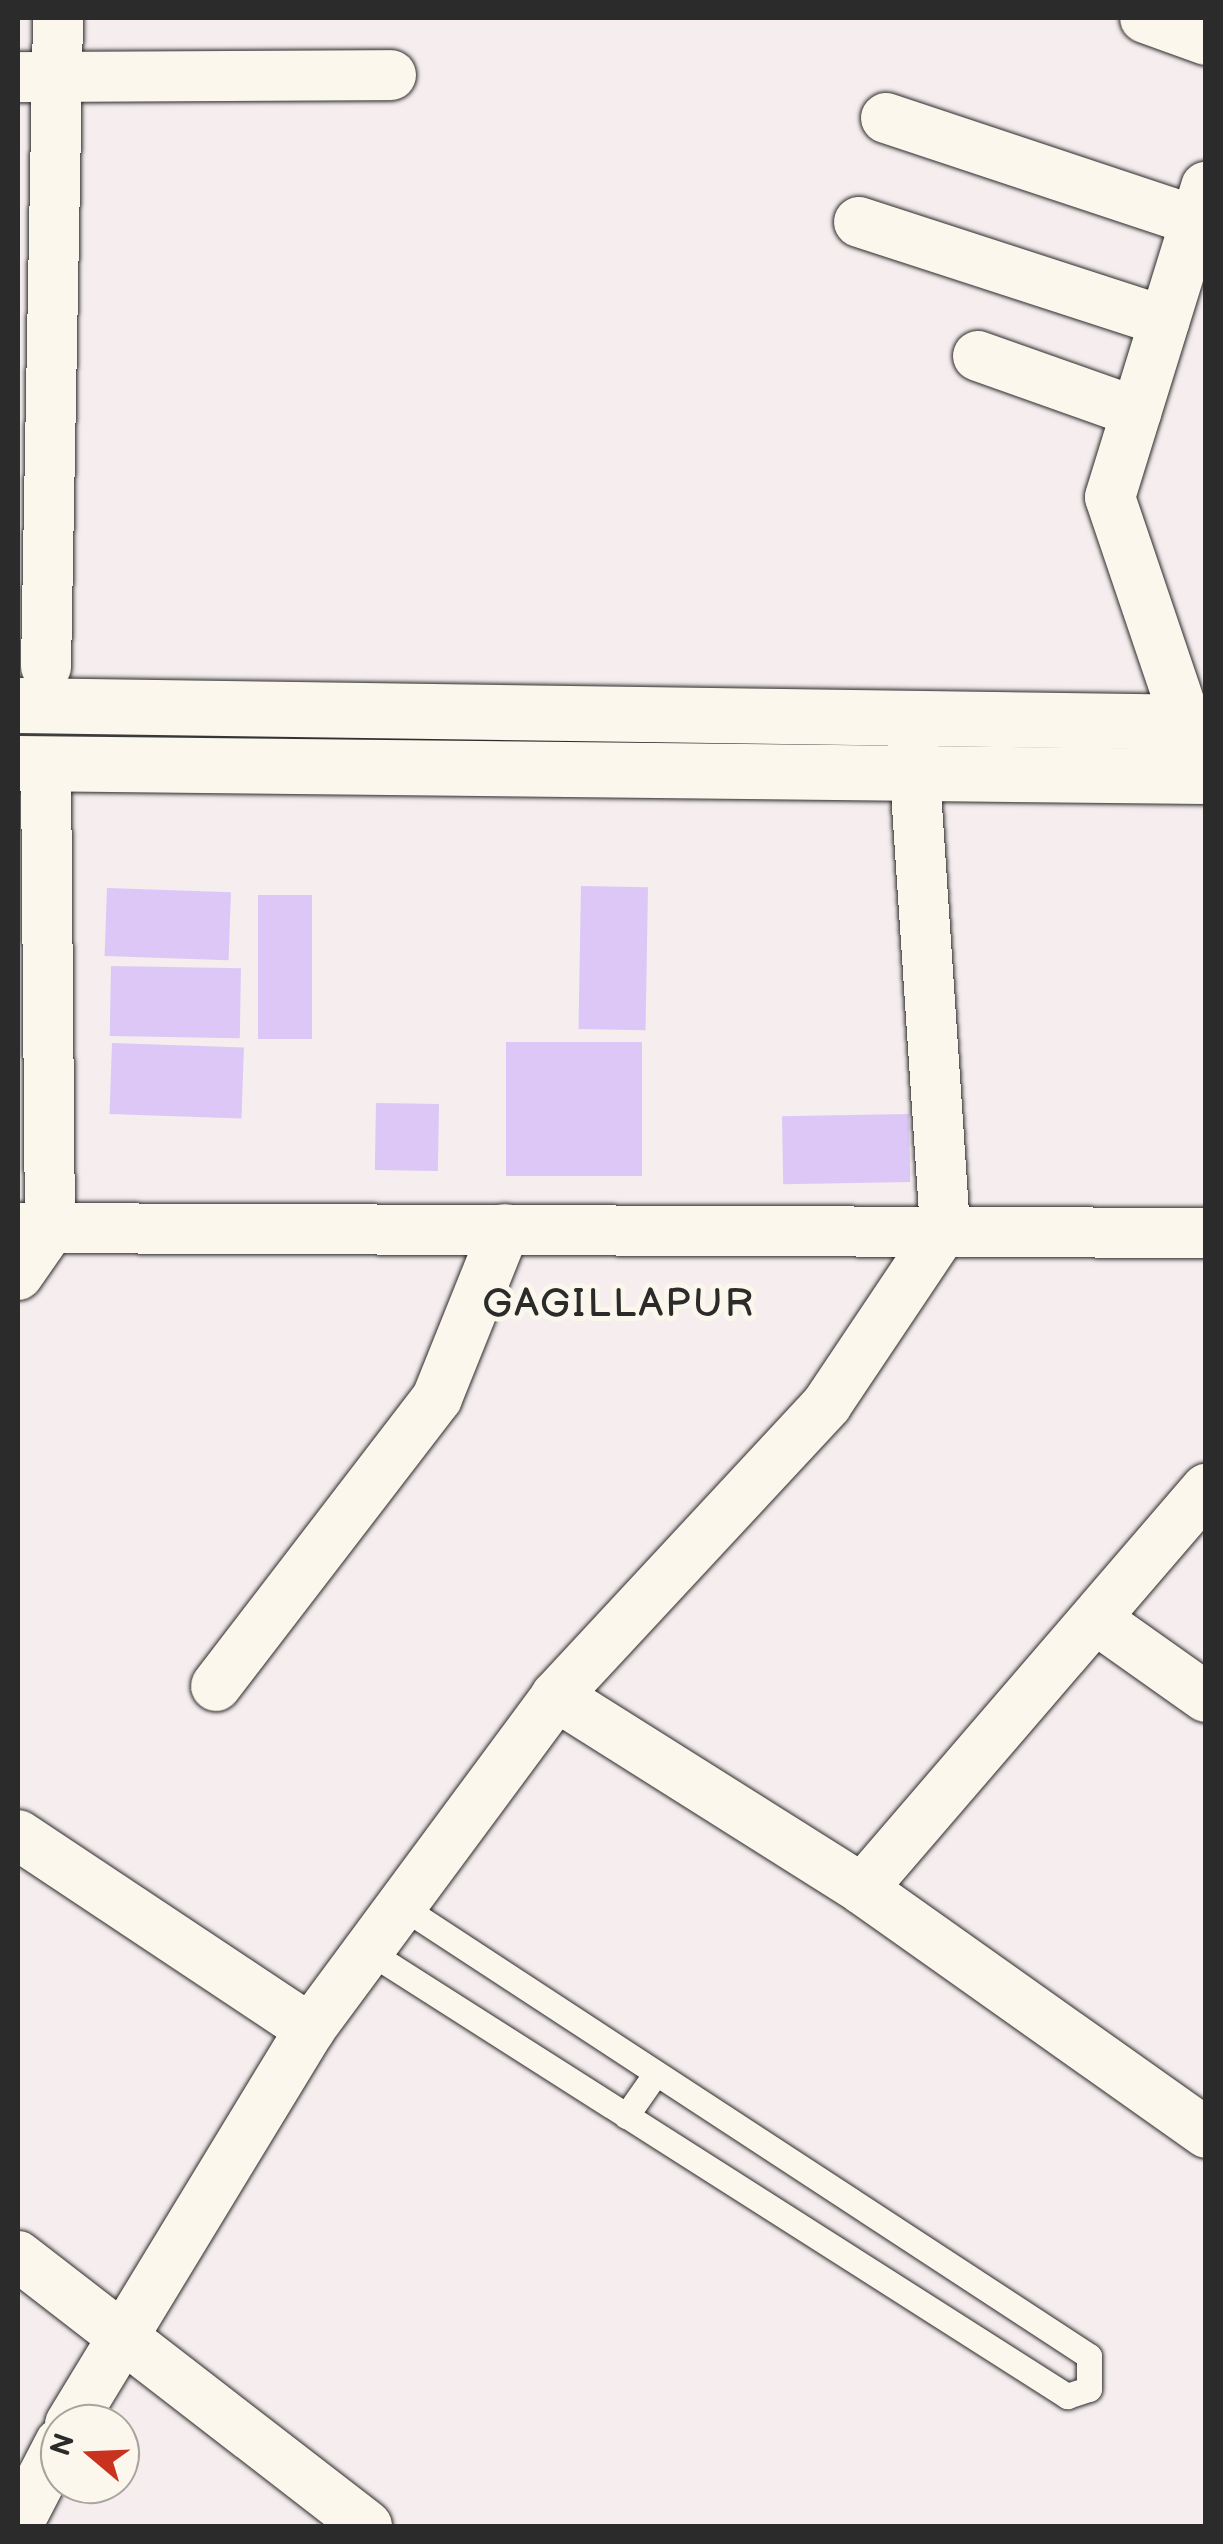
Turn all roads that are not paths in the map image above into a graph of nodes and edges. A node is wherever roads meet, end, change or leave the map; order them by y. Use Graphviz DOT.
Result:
graph roads {
  1 [pos="58,18"];
  2 [pos="1145,18"];
  3 [pos="1206,40"];
  4 [pos="391,75"];
  5 [pos="38,77"];
  6 [pos="886,118"];
  7 [pos="859,222"];
  8 [pos="1197,236"];
  9 [pos="1164,321"];
  10 [pos="978,356"];
  11 [pos="1136,412"];
  12 [pos="32,686"];
  13 [pos="911,717"];
  14 [pos="1196,722"];
  15 [pos="32,763"];
  16 [pos="915,774"];
  17 [pos="1206,776"];
  18 [pos="34,1228"];
  19 [pos="945,1228"];
  20 [pos="505,1229"];
  21 [pos="1206,1232"];
  22 [pos="18,1276"];
  23 [pos="1206,1490"];
  24 [pos="1100,1622"];
  25 [pos="216,1686"];
  26 [pos="556,1696"];
  27 [pos="1206,1697"];
  28 [pos="18,1836"];
  29 [pos="862,1889"];
  30 [pos="401,1906"];
  31 [pos="368,1951"];
  32 [pos="310,2029"];
  33 [pos="656,2073"];
  34 [pos="626,2116"];
  35 [pos="1206,2133"];
  36 [pos="18,2256"];
  37 [pos="120,2330"];
  38 [pos="81,2404"];
  39 [pos="40,2482"];
  40 [pos="18,2524"];
  41 [pos="367,2526"];
  1 -- 5 [label="street"];
  2 -- 3 [label="street"];
  4 -- 5 [label="street"];
  5 -- 12 [label="street"];
  6 -- 8 [label="street"];
  7 -- 9 [label="street"];
  8 -- 9 [label="street"];
  9 -- 11 [label="street"];
  10 -- 11 [label="street"];
  11 -- 14 [label="street"];
  12 -- 13 [label="highway"];
  13 -- 14 [label="highway"];
  13 -- 16 [label="street"];
  15 -- 16 [label="highway"];
  15 -- 18 [label="street"];
  16 -- 17 [label="highway"];
  16 -- 19 [label="street"];
  18 -- 20 [label="street"];
  18 -- 22 [label="street"];
  19 -- 20 [label="street"];
  19 -- 21 [label="street"];
  19 -- 26 [label="street"];
  20 -- 25 [label="street"];
  23 -- 24 [label="street"];
  24 -- 27 [label="street"];
  24 -- 29 [label="street"];
  26 -- 29 [label="street"];
  26 -- 30 [label="street"];
  28 -- 32 [label="street"];
  29 -- 35 [label="street"];
  30 -- 31 [label="street"];
  30 -- 33 [label="lane"];
  31 -- 32 [label="street"];
  31 -- 34 [label="lane"];
  32 -- 37 [label="street"];
  33 -- 34 [label="lane"];
  33 -- 34 [label="lane"];
  36 -- 37 [label="street"];
  37 -- 38 [label="street"];
  37 -- 41 [label="street"];
  39 -- 40 [label="street"];
}
